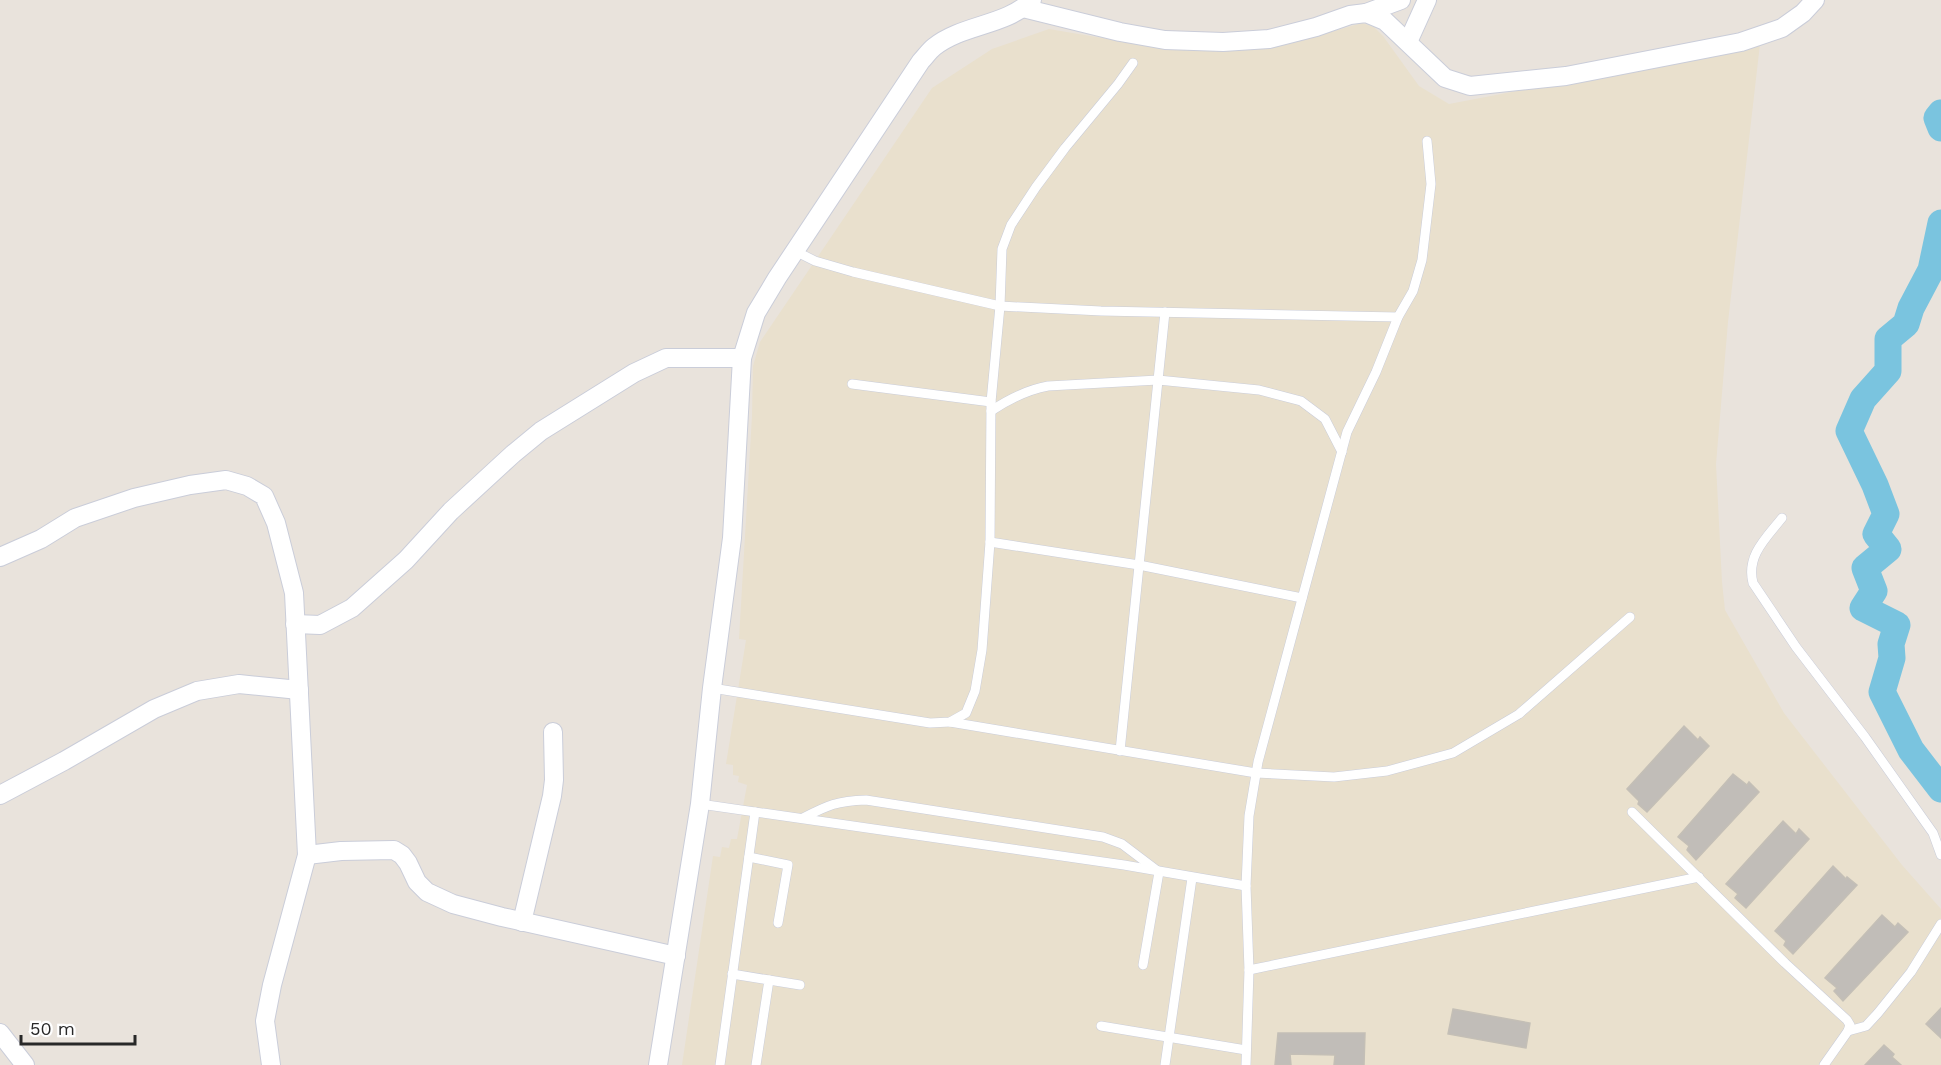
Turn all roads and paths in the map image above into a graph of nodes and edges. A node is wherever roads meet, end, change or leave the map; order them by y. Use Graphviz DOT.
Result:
graph roads {
  1 [pos="1401,0"];
  2 [pos="1427,0"];
  3 [pos="1815,0"];
  4 [pos="1028,4"];
  5 [pos="1365,13"];
  6 [pos="1408,42"];
  7 [pos="1132,63"];
  8 [pos="1428,141"];
  9 [pos="795,251"];
  10 [pos="1000,306"];
  11 [pos="1165,312"];
  12 [pos="1398,317"];
  13 [pos="742,358"];
  14 [pos="1158,380"];
  15 [pos="852,384"];
  16 [pos="991,407"];
  17 [pos="1342,452"];
  18 [pos="1782,518"];
  19 [pos="990,542"];
  20 [pos="0,557"];
  21 [pos="1139,564"];
  22 [pos="1302,598"];
  23 [pos="1630,617"];
  24 [pos="295,624"];
  25 [pos="712,688"];
  26 [pos="299,690"];
  27 [pos="950,722"];
  28 [pos="553,732"];
  29 [pos="1120,751"];
  30 [pos="1256,773"];
  31 [pos="0,795"];
  32 [pos="700,804"];
  33 [pos="755,812"];
  34 [pos="1632,812"];
  35 [pos="803,818"];
  36 [pos="307,855"];
  37 [pos="1941,855"];
  38 [pos="749,857"];
  39 [pos="1159,872"];
  40 [pos="1699,877"];
  41 [pos="1192,878"];
  42 [pos="1246,886"];
  43 [pos="522,922"];
  44 [pos="778,923"];
  45 [pos="1941,924"];
  46 [pos="676,956"];
  47 [pos="1143,965"];
  48 [pos="1249,970"];
  49 [pos="732,975"];
  50 [pos="769,980"];
  51 [pos="800,985"];
  52 [pos="1101,1026"];
  53 [pos="1848,1031"];
  54 [pos="0,1033"];
  55 [pos="1169,1037"];
  56 [pos="1246,1050"];
  57 [pos="25,1065"];
  58 [pos="271,1065"];
  59 [pos="658,1065"];
  60 [pos="720,1065"];
  61 [pos="756,1065"];
  62 [pos="1165,1065"];
  63 [pos="1246,1065"];
  64 [pos="1824,1065"];
  1 -- 5 [label="street"];
  2 -- 6 [label="street"];
  3 -- 6 [label="street"];
  4 -- 5 [label="street"];
  4 -- 9 [label="street"];
  5 -- 6 [label="street"];
  7 -- 10 [label="lane"];
  8 -- 12 [label="lane"];
  9 -- 10 [label="lane"];
  9 -- 13 [label="street"];
  10 -- 11 [label="lane"];
  10 -- 16 [label="lane"];
  11 -- 12 [label="lane"];
  11 -- 14 [label="lane"];
  12 -- 17 [label="lane"];
  13 -- 24 [label="street"];
  13 -- 25 [label="street"];
  14 -- 16 [label="lane"];
  14 -- 17 [label="lane"];
  14 -- 21 [label="lane"];
  15 -- 16 [label="lane"];
  16 -- 19 [label="lane"];
  17 -- 22 [label="lane"];
  18 -- 37 [label="lane"];
  19 -- 21 [label="lane"];
  19 -- 27 [label="lane"];
  20 -- 24 [label="street"];
  21 -- 22 [label="lane"];
  21 -- 29 [label="lane"];
  22 -- 30 [label="lane"];
  23 -- 30 [label="lane"];
  24 -- 26 [label="street"];
  25 -- 27 [label="lane"];
  25 -- 32 [label="street"];
  26 -- 31 [label="street"];
  26 -- 36 [label="street"];
  27 -- 29 [label="lane"];
  28 -- 43 [label="street"];
  29 -- 30 [label="lane"];
  30 -- 42 [label="lane"];
  32 -- 33 [label="lane"];
  32 -- 46 [label="street"];
  33 -- 35 [label="lane"];
  33 -- 38 [label="lane"];
  34 -- 40 [label="lane"];
  35 -- 39 [label="lane"];
  35 -- 39 [label="lane"];
  36 -- 43 [label="street"];
  36 -- 58 [label="street"];
  38 -- 44 [label="lane"];
  38 -- 49 [label="lane"];
  39 -- 41 [label="lane"];
  39 -- 47 [label="lane"];
  40 -- 48 [label="lane"];
  40 -- 53 [label="lane"];
  41 -- 42 [label="lane"];
  41 -- 55 [label="lane"];
  42 -- 48 [label="lane"];
  43 -- 46 [label="street"];
  45 -- 53 [label="lane"];
  46 -- 59 [label="street"];
  48 -- 56 [label="lane"];
  49 -- 50 [label="lane"];
  49 -- 60 [label="lane"];
  50 -- 51 [label="lane"];
  50 -- 61 [label="lane"];
  52 -- 55 [label="lane"];
  53 -- 64 [label="lane"];
  54 -- 57 [label="street"];
  55 -- 56 [label="lane"];
  55 -- 62 [label="lane"];
  56 -- 63 [label="lane"];
}
